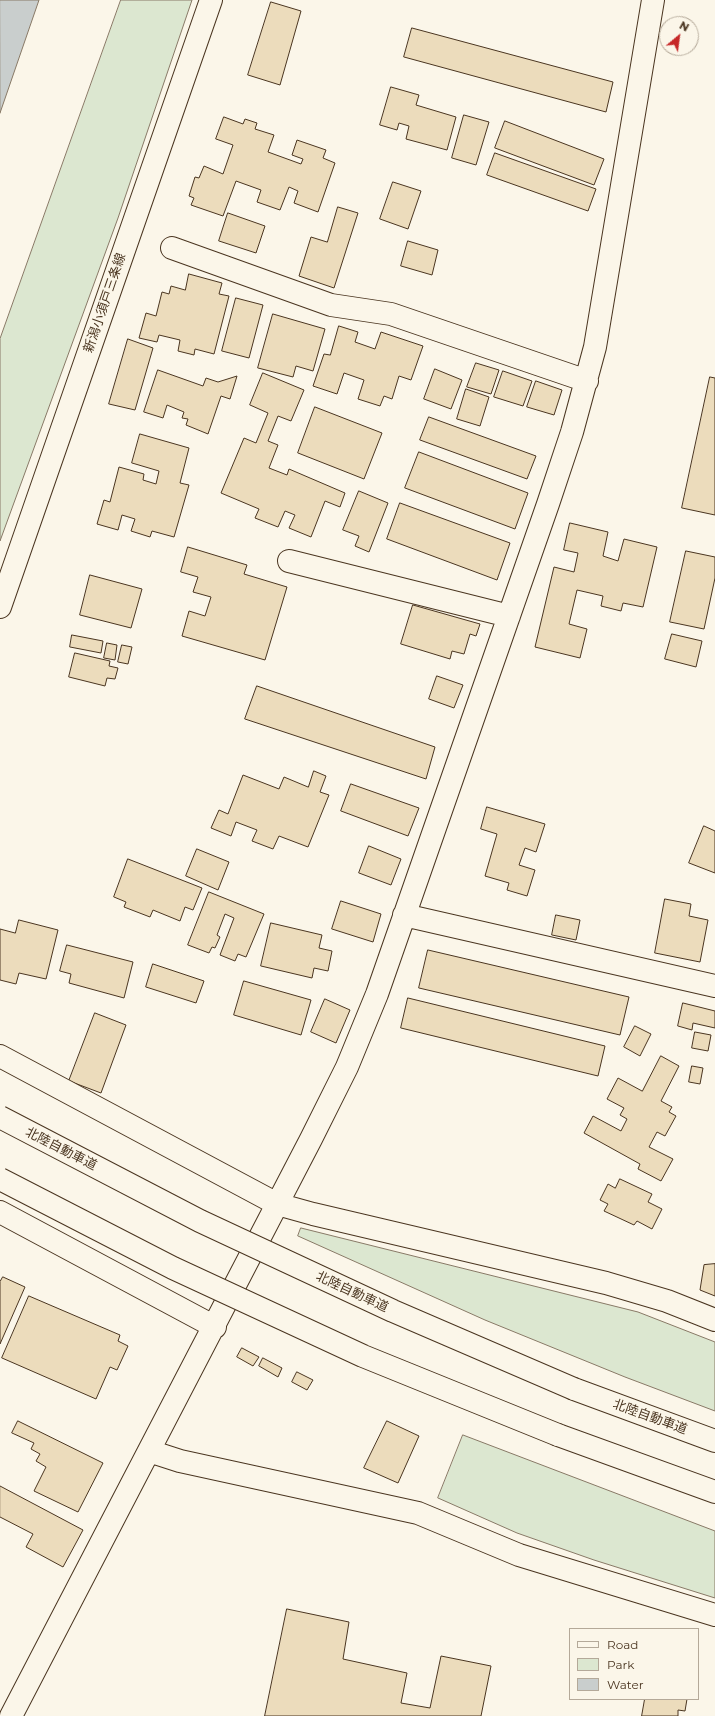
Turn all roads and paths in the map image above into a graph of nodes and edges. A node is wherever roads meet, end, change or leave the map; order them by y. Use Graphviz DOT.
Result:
graph roads {
  1 [pos="210,0"];
  2 [pos="653,0"];
  3 [pos="172,248"];
  4 [pos="587,381"];
  5 [pos="289,561"];
  6 [pos="0,607"];
  7 [pos="509,616"];
  8 [pos="404,915"];
  9 [pos="715,986"];
  10 [pos="0,1056"];
  11 [pos="0,1117"];
  12 [pos="0,1179"];
  13 [pos="277,1204"];
  14 [pos="0,1212"];
  15 [pos="715,1320"];
  16 [pos="215,1327"];
  17 [pos="715,1441"];
  18 [pos="149,1451"];
  19 [pos="715,1492"];
  20 [pos="715,1615"];
  21 [pos="11,1716"];
  1 -- 6 [label="main road, 新潟小須戸三条線"];
  2 -- 4 [label="main road"];
  3 -- 4 [label="main road"];
  4 -- 7 [label="main road"];
  5 -- 7 [label="main road"];
  7 -- 8 [label="main road"];
  8 -- 9 [label="main road"];
  8 -- 13 [label="main road"];
  10 -- 13 [label="main road"];
  11 -- 17 [label="main road, 北陸自動車道, bridge"];
  12 -- 19 [label="main road, bridge"];
  13 -- 15 [label="main road"];
  13 -- 16 [label="main road"];
  14 -- 16 [label="main road"];
  16 -- 18 [label="main road"];
  18 -- 20 [label="main road"];
  18 -- 21 [label="main road"];
}
